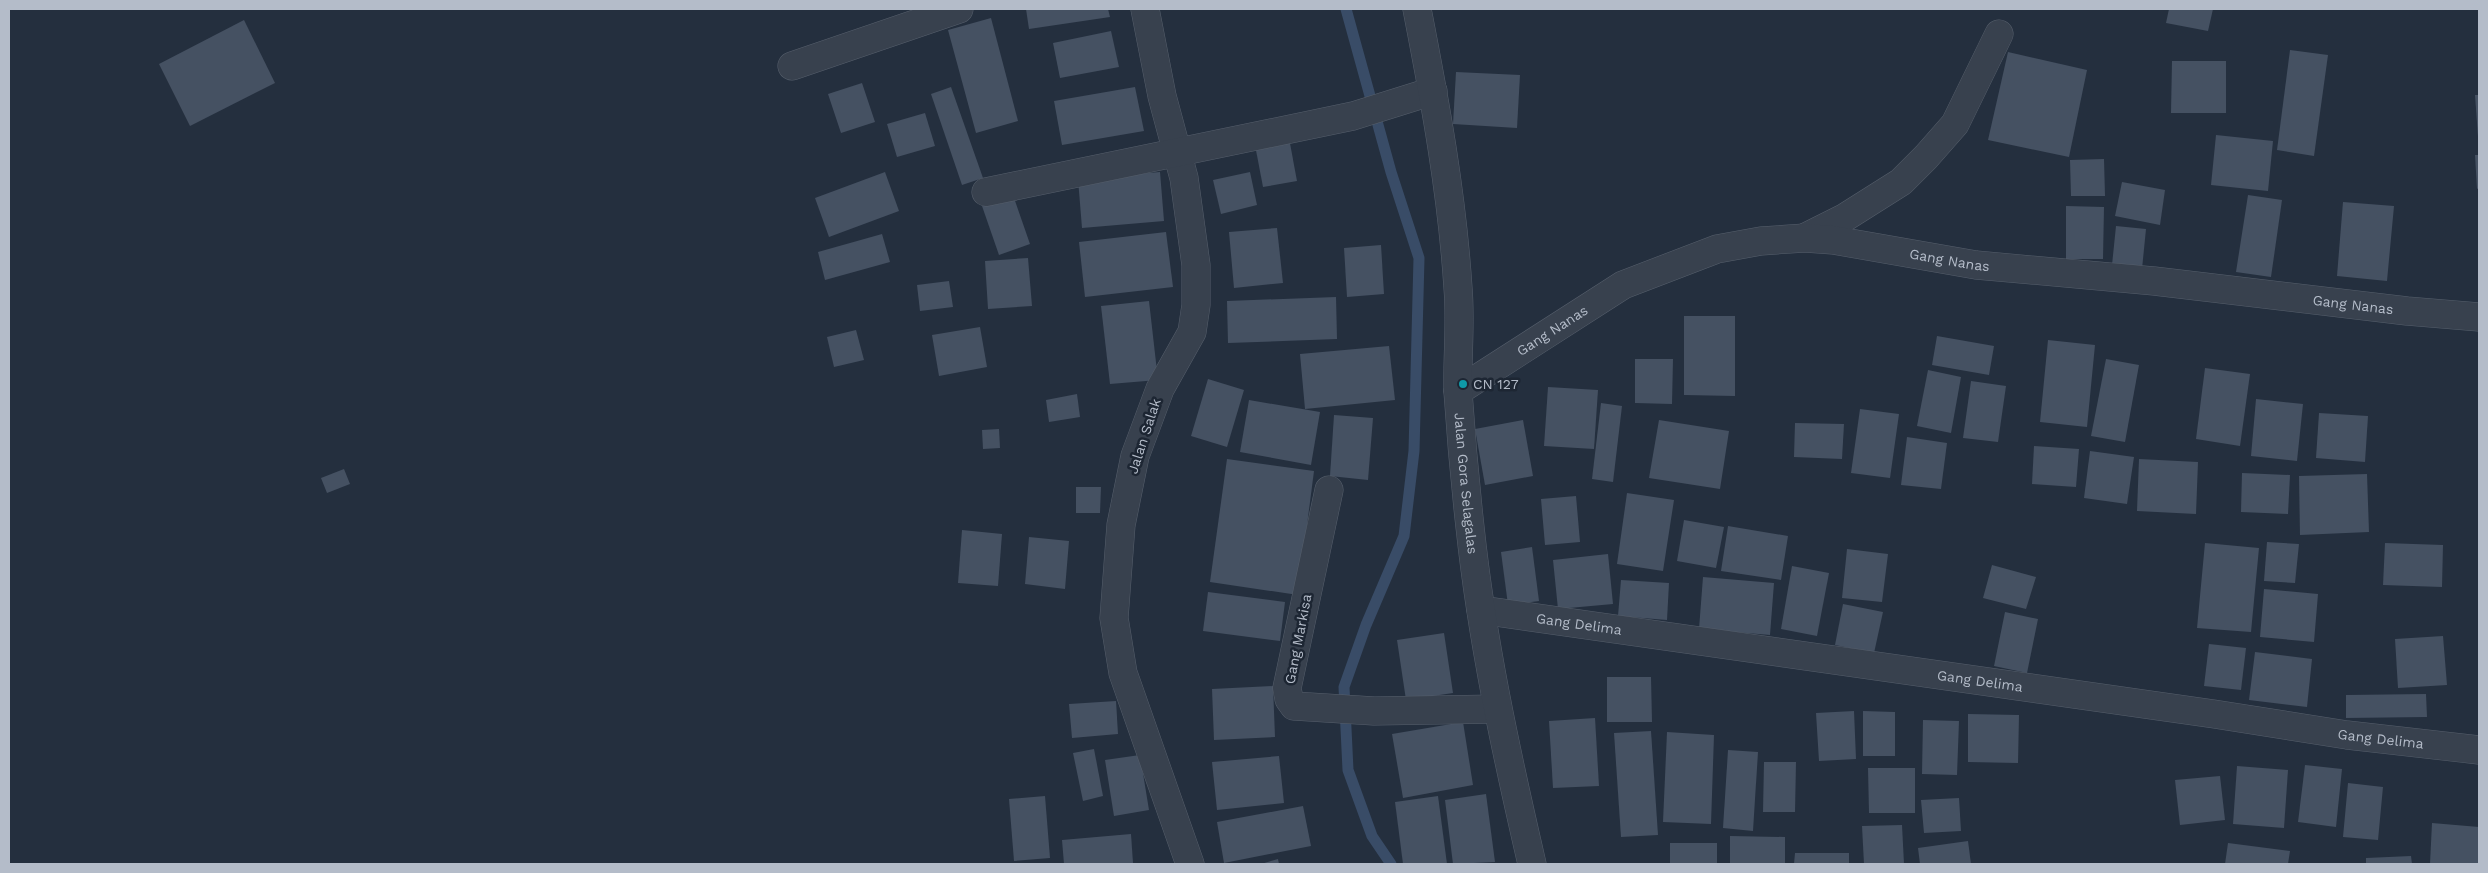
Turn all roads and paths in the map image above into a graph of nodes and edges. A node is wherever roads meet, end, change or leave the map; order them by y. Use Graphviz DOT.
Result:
graph roads {
  1 [pos="959,9"];
  2 [pos="1145,9"];
  3 [pos="1417,9"];
  4 [pos="2000,34"];
  5 [pos="792,66"];
  6 [pos="1433,91"];
  7 [pos="1178,152"];
  8 [pos="986,192"];
  9 [pos="1805,238"];
  10 [pos="2479,317"];
  11 [pos="1458,391"];
  12 [pos="1329,490"];
  13 [pos="1480,610"];
  14 [pos="1497,709"];
  15 [pos="2479,750"];
  16 [pos="1190,864"];
  17 [pos="1532,864"];
  1 -- 5 [label="street"];
  2 -- 7 [label="street, Jalan Salak"];
  3 -- 6 [label="street, Jalan Gora Selagalas"];
  4 -- 9 [label="street"];
  6 -- 7 [label="street"];
  6 -- 11 [label="street, Jalan Gora Selagalas"];
  7 -- 8 [label="street"];
  7 -- 16 [label="street, Jalan Salak"];
  9 -- 10 [label="street, Gang Nanas"];
  9 -- 11 [label="street, Gang Nanas"];
  11 -- 13 [label="street, Jalan Gora Selagalas"];
  12 -- 14 [label="street, Gang Markisa"];
  13 -- 14 [label="street, Jalan Gora Selagalas"];
  13 -- 15 [label="street, Gang Delima"];
  14 -- 17 [label="street, Jalan Gora Selagalas"];
}
